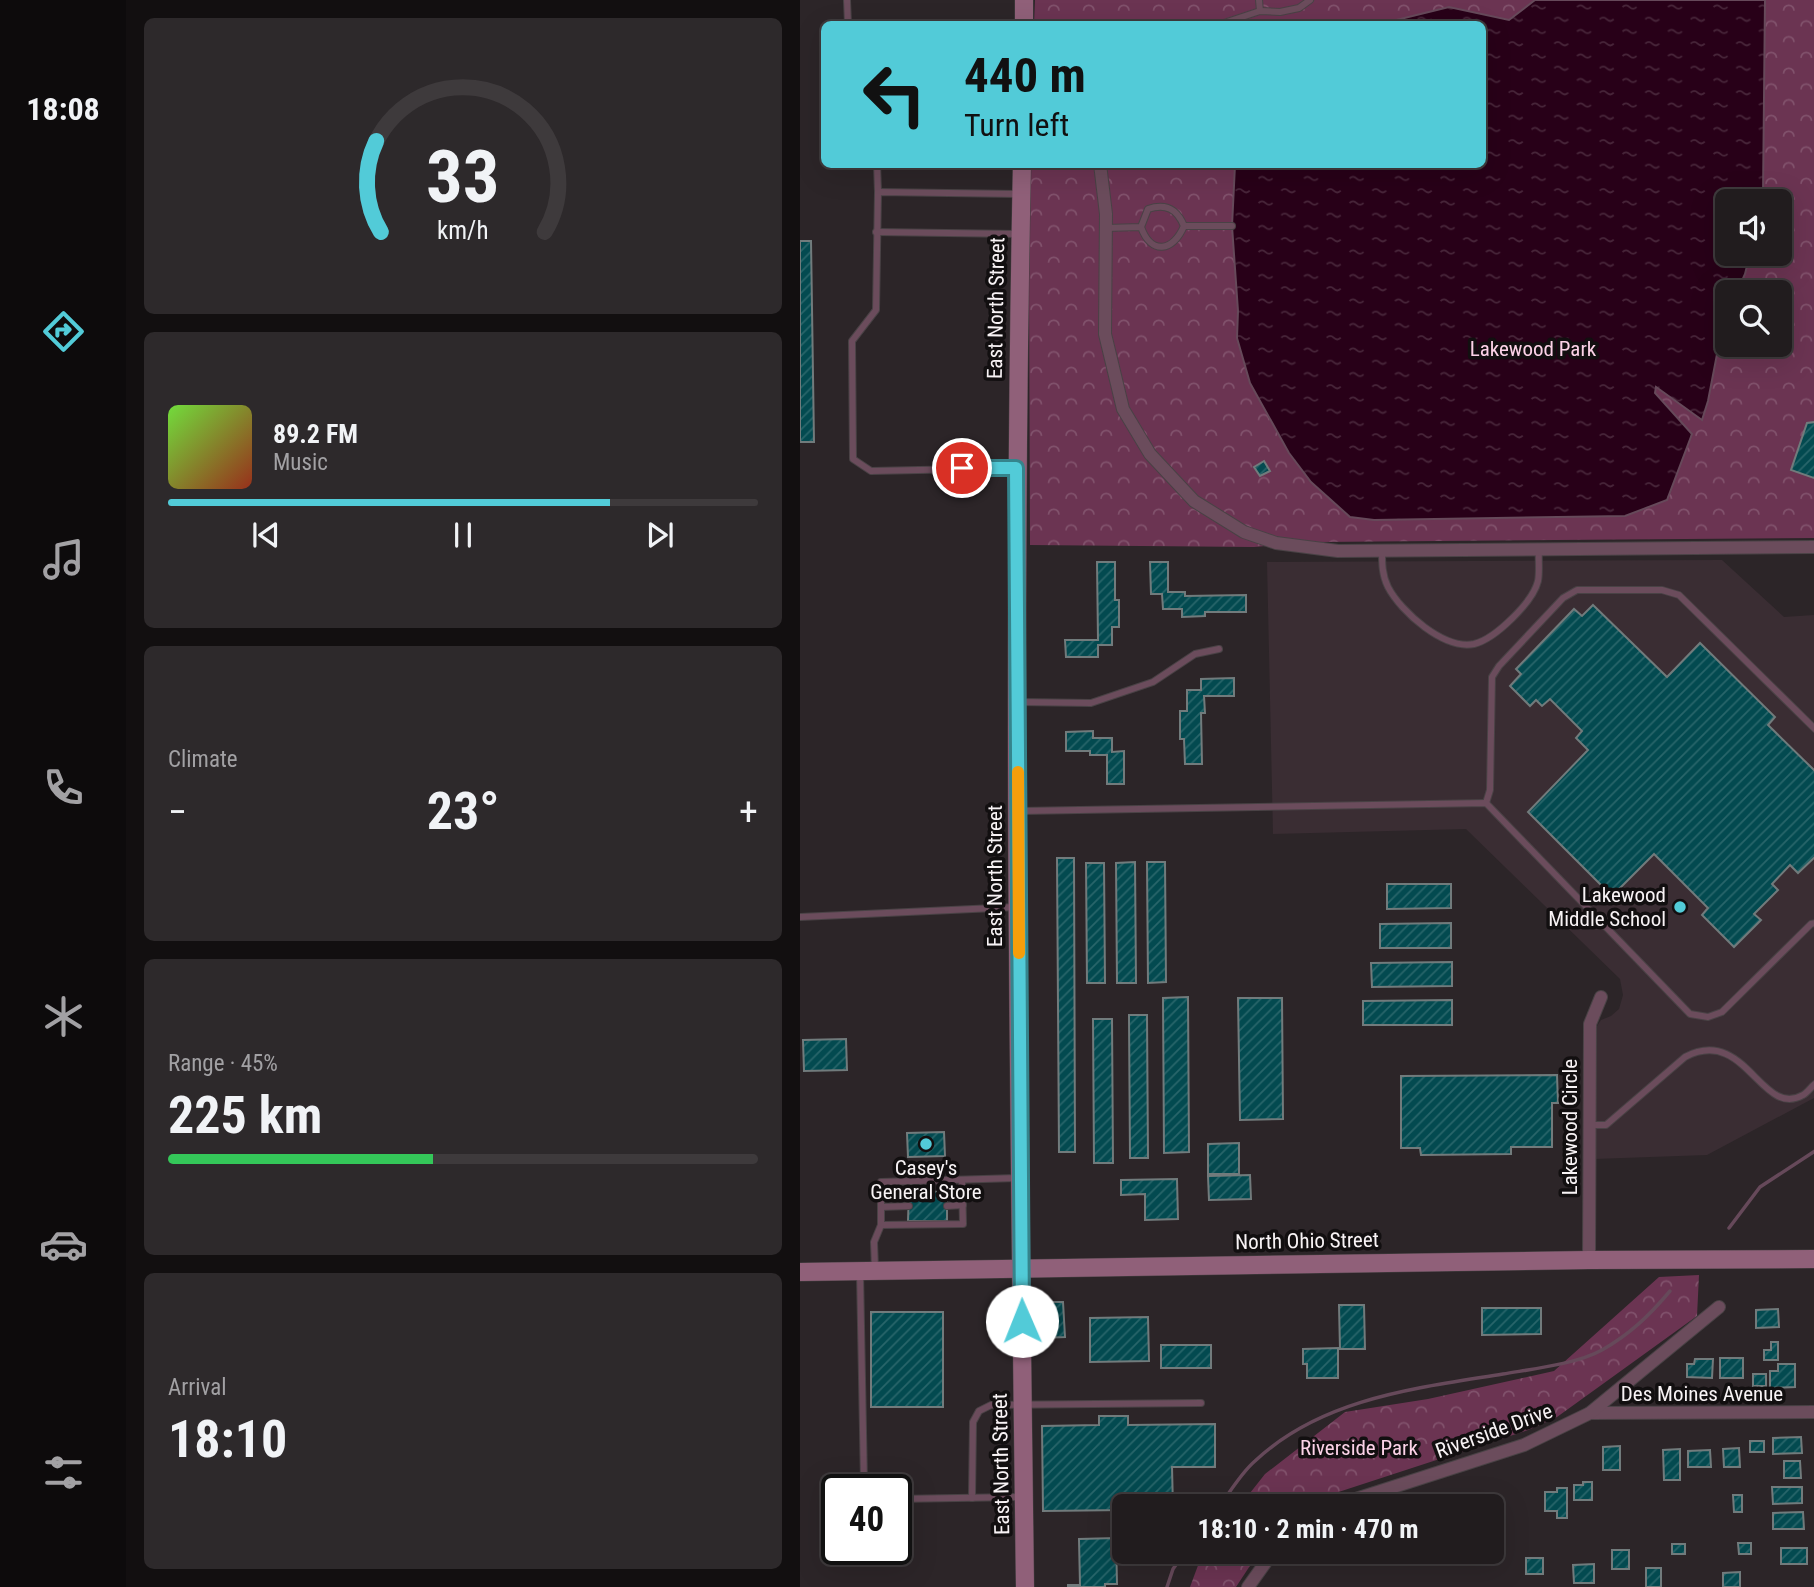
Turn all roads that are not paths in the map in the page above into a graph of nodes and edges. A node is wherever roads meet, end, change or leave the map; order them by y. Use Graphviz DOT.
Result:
graph roads {
  1 [pos="847,0"];
  2 [pos="1024,0"];
  3 [pos="1259,0"];
  4 [pos="1310,0"];
  5 [pos="1260,11"];
  6 [pos="848,21"];
  7 [pos="1024,21"];
  8 [pos="1230,21"];
  9 [pos="877,168"];
  10 [pos="1022,168"];
  11 [pos="1100,168"];
  12 [pos="878,192"];
  13 [pos="1021,194"];
  14 [pos="1184,226"];
  15 [pos="1232,226"];
  16 [pos="1141,227"];
  17 [pos="1106,228"];
  18 [pos="876,232"];
  19 [pos="1020,234"];
  20 [pos="1016,468"];
  21 [pos="1814,547"];
  22 [pos="1539,549"];
  23 [pos="1382,550"];
  24 [pos="1219,649"];
  25 [pos="1017,702"];
  26 [pos="1814,729"];
  27 [pos="1486,803"];
  28 [pos="1018,811"];
  29 [pos="1018,907"];
  30 [pos="800,917"];
  31 [pos="1814,923"];
  32 [pos="1601,996"];
  33 [pos="1814,1084"];
  34 [pos="1590,1125"];
  35 [pos="1021,1178"];
  36 [pos="962,1180"];
  37 [pos="963,1205"];
  38 [pos="909,1206"];
  39 [pos="947,1206"];
  40 [pos="881,1207"];
  41 [pos="881,1225"];
  42 [pos="1814,1259"];
  43 [pos="1589,1260"];
  44 [pos="1021,1268"];
  45 [pos="868,1271"];
  46 [pos="800,1272"];
  47 [pos="1719,1307"];
  48 [pos="1201,1403"];
  49 [pos="1023,1404"];
  50 [pos="1814,1412"];
  51 [pos="1590,1413"];
  52 [pos="864,1474"];
  53 [pos="1371,1494"];
  54 [pos="1024,1497"];
  55 [pos="972,1498"];
  56 [pos="912,1499"];
  57 [pos="1264,1564"];
  58 [pos="1025,1587"];
  59 [pos="1248,1587"];
  1 -- 6 [label="lane"];
  2 -- 7 [label="street"];
  3 -- 5 [label="lane"];
  4 -- 5 [label="lane"];
  5 -- 8 [label="lane"];
  9 -- 12 [label="lane"];
  10 -- 13 [label="street, East North Street"];
  11 -- 17 [label="street"];
  12 -- 13 [label="lane"];
  12 -- 18 [label="lane"];
  13 -- 19 [label="street, East North Street"];
  14 -- 15 [label="lane"];
  14 -- 16 [label="lane"];
  14 -- 16 [label="lane"];
  16 -- 17 [label="lane"];
  17 -- 23 [label="street"];
  18 -- 19 [label="lane"];
  18 -- 20 [label="lane"];
  19 -- 20 [label="street, East North Street"];
  20 -- 25 [label="street, East North Street"];
  21 -- 22 [label="street"];
  22 -- 23 [label="street"];
  22 -- 23 [label="lane"];
  24 -- 25 [label="lane"];
  25 -- 28 [label="street, East North Street"];
  26 -- 27 [label="lane"];
  27 -- 28 [label="lane"];
  27 -- 31 [label="lane"];
  28 -- 29 [label="street, East North Street"];
  29 -- 30 [label="lane"];
  29 -- 35 [label="street, East North Street"];
  32 -- 34 [label="street, Lakewood Circle"];
  33 -- 34 [label="lane"];
  34 -- 43 [label="street, Lakewood Circle"];
  35 -- 36 [label="lane"];
  35 -- 44 [label="street, East North Street"];
  36 -- 37 [label="lane"];
  36 -- 40 [label="lane"];
  37 -- 39 [label="lane"];
  37 -- 41 [label="lane"];
  38 -- 40 [label="lane"];
  40 -- 41 [label="lane"];
  41 -- 45 [label="lane"];
  42 -- 43 [label="street, North Ohio Street"];
  43 -- 44 [label="street, North Ohio Street"];
  44 -- 45 [label="street, North Ohio Street"];
  44 -- 49 [label="street, East North Street"];
  45 -- 46 [label="street, North Ohio Street"];
  45 -- 52 [label="lane"];
  47 -- 51 [label="street, Riverside Drive"];
  48 -- 49 [label="lane"];
  49 -- 54 [label="street, East North Street"];
  49 -- 55 [label="lane"];
  50 -- 51 [label="street, Des Moines Avenue"];
  51 -- 53 [label="street, Riverside Drive"];
  54 -- 55 [label="lane"];
  54 -- 58 [label="street, East North Street"];
  55 -- 56 [label="lane"];
  57 -- 59 [label="street"];
}
